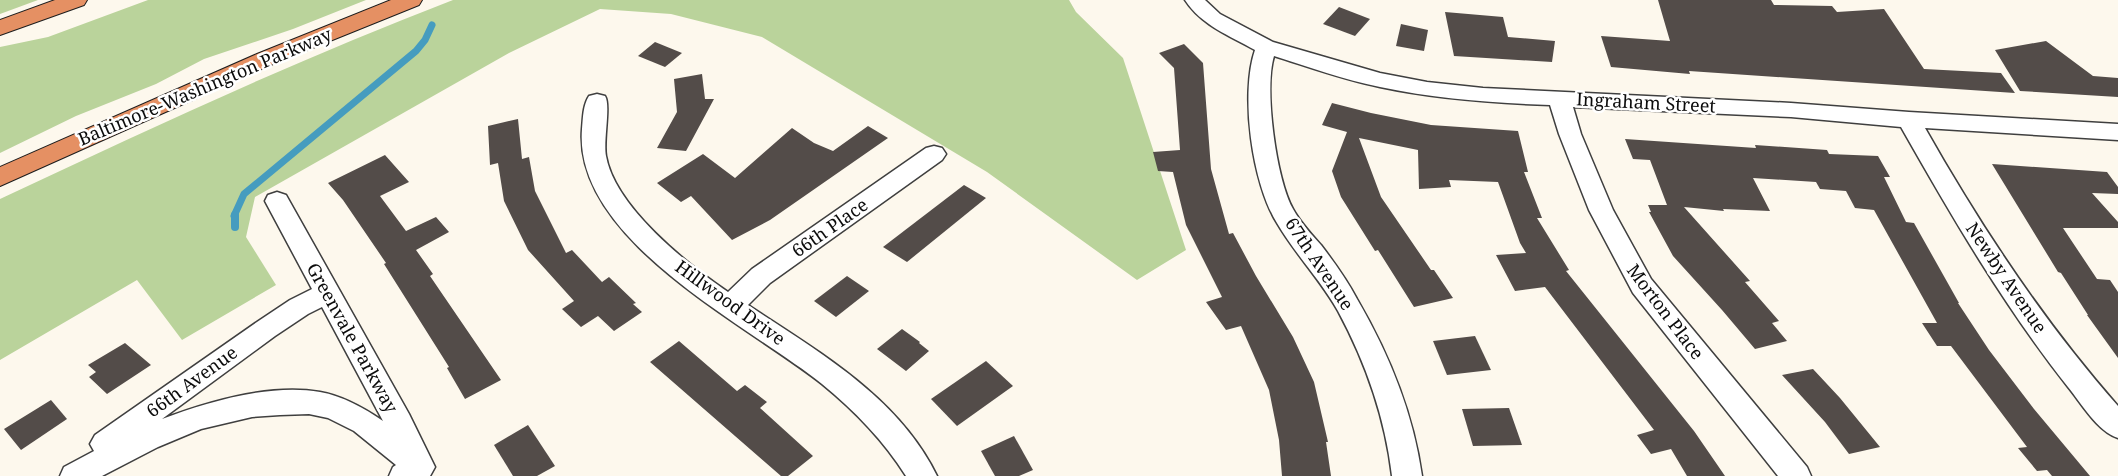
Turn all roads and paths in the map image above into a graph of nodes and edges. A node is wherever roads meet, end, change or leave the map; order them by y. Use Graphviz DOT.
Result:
graph roads {
  1 [pos="76,0"];
  2 [pos="411,0"];
  3 [pos="1195,0"];
  4 [pos="0,28"];
  5 [pos="1266,47"];
  6 [pos="1559,99"];
  7 [pos="597,101"];
  8 [pos="1909,120"];
  9 [pos="2118,132"];
  10 [pos="934,154"];
  11 [pos="0,177"];
  12 [pos="277,201"];
  13 [pos="328,293"];
  14 [pos="730,306"];
  15 [pos="2118,426"];
  16 [pos="416,473"];
  17 [pos="60,476"];
  18 [pos="75,476"];
  19 [pos="922,476"];
  20 [pos="1407,476"];
  21 [pos="1796,476"];
  1 -- 4 [label="highway"];
  2 -- 11 [label="highway, Baltimore-Washington Parkway"];
  3 -- 5 [label="street, Ingraham Street"];
  5 -- 6 [label="street, Ingraham Street"];
  5 -- 20 [label="street, 67th Avenue"];
  6 -- 8 [label="street, Ingraham Street"];
  6 -- 21 [label="street, Morton Place"];
  7 -- 14 [label="street, Hillwood Drive"];
  8 -- 9 [label="street, Ingraham Street"];
  8 -- 15 [label="street, Newby Avenue"];
  10 -- 14 [label="street, 66th Place"];
  12 -- 13 [label="street, Greenvale Parkway"];
  13 -- 16 [label="street, Greenvale Parkway"];
  13 -- 17 [label="street, 66th Avenue"];
  14 -- 19 [label="street, Hillwood Drive"];
  16 -- 18 [label="street, 66th Avenue"];
}
